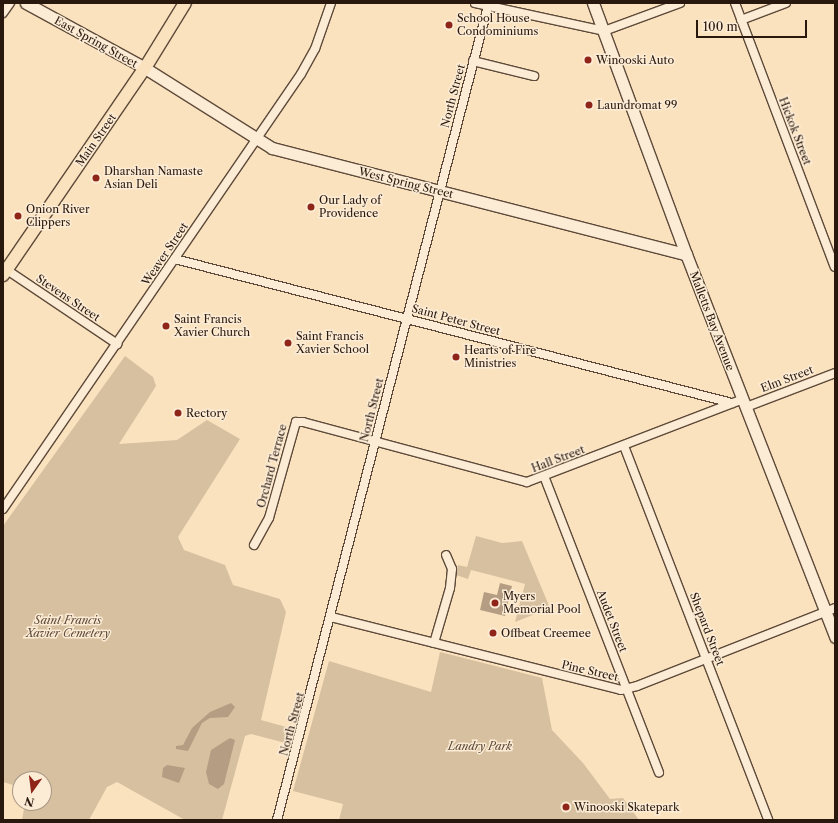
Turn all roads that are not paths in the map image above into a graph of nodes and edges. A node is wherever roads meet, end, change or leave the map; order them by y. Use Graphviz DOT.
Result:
graph roads {
  1 [pos="10,3"];
  2 [pos="26,3"];
  3 [pos="185,3"];
  4 [pos="331,3"];
  5 [pos="475,3"];
  6 [pos="593,3"];
  7 [pos="680,3"];
  8 [pos="735,3"];
  9 [pos="786,3"];
  10 [pos="488,6"];
  11 [pos="3,14"];
  12 [pos="741,20"];
  13 [pos="604,31"];
  14 [pos="473,61"];
  15 [pos="144,68"];
  16 [pos="534,76"];
  17 [pos="256,141"];
  18 [pos="439,191"];
  19 [pos="686,254"];
  20 [pos="175,258"];
  21 [pos="835,267"];
  22 [pos="5,272"];
  23 [pos="407,319"];
  24 [pos="117,344"];
  25 [pos="835,373"];
  26 [pos="740,403"];
  27 [pos="375,442"];
  28 [pos="624,446"];
  29 [pos="544,476"];
  30 [pos="3,509"];
  31 [pos="254,545"];
  32 [pos="446,555"];
  33 [pos="830,610"];
  34 [pos="331,617"];
  35 [pos="835,637"];
  36 [pos="434,644"];
  37 [pos="707,658"];
  38 [pos="626,690"];
  39 [pos="659,773"];
  40 [pos="277,820"];
  41 [pos="768,820"];
  1 -- 11 [label="street"];
  2 -- 15 [label="street, East Spring Street"];
  3 -- 15 [label="main road, Main Street"];
  4 -- 17 [label="street, Weaver Street"];
  5 -- 10 [label="street"];
  6 -- 13 [label="street, Malletts Bay Avenue"];
  7 -- 13 [label="street"];
  8 -- 12 [label="street, Hickok Street"];
  9 -- 12 [label="street"];
  10 -- 13 [label="street"];
  10 -- 14 [label="street, North Street"];
  12 -- 21 [label="street, Hickok Street"];
  13 -- 19 [label="street, Malletts Bay Avenue"];
  14 -- 16 [label="street"];
  14 -- 18 [label="street, North Street"];
  15 -- 17 [label="street, West Spring Street"];
  15 -- 22 [label="main road, Main Street"];
  17 -- 18 [label="street, West Spring Street"];
  17 -- 20 [label="street, Weaver Street"];
  18 -- 19 [label="street, West Spring Street"];
  18 -- 23 [label="street, North Street"];
  19 -- 26 [label="street, Malletts Bay Avenue"];
  20 -- 23 [label="street, Saint Peter Street"];
  20 -- 24 [label="street, Weaver Street"];
  22 -- 24 [label="street, Stevens Street"];
  23 -- 26 [label="street, Saint Peter Street"];
  23 -- 27 [label="street, North Street"];
  24 -- 30 [label="street, Weaver Street"];
  25 -- 26 [label="street, Elm Street"];
  26 -- 28 [label="street, Hall Street"];
  26 -- 33 [label="street, Malletts Bay Avenue"];
  27 -- 29 [label="street, Hall Street"];
  27 -- 31 [label="street, Orchard Terrace"];
  27 -- 34 [label="street, North Street"];
  28 -- 29 [label="street, Hall Street"];
  28 -- 37 [label="street, Shepard Street"];
  29 -- 38 [label="street, Audet Street"];
  32 -- 36 [label="street"];
  33 -- 35 [label="street, Malletts Bay Avenue"];
  33 -- 37 [label="street, Pine Street"];
  34 -- 36 [label="street, Pine Street"];
  34 -- 40 [label="street, North Street"];
  36 -- 38 [label="street, Pine Street"];
  37 -- 38 [label="street, Pine Street"];
  37 -- 41 [label="street, Shepard Street"];
  38 -- 39 [label="street, Audet Street"];
}
